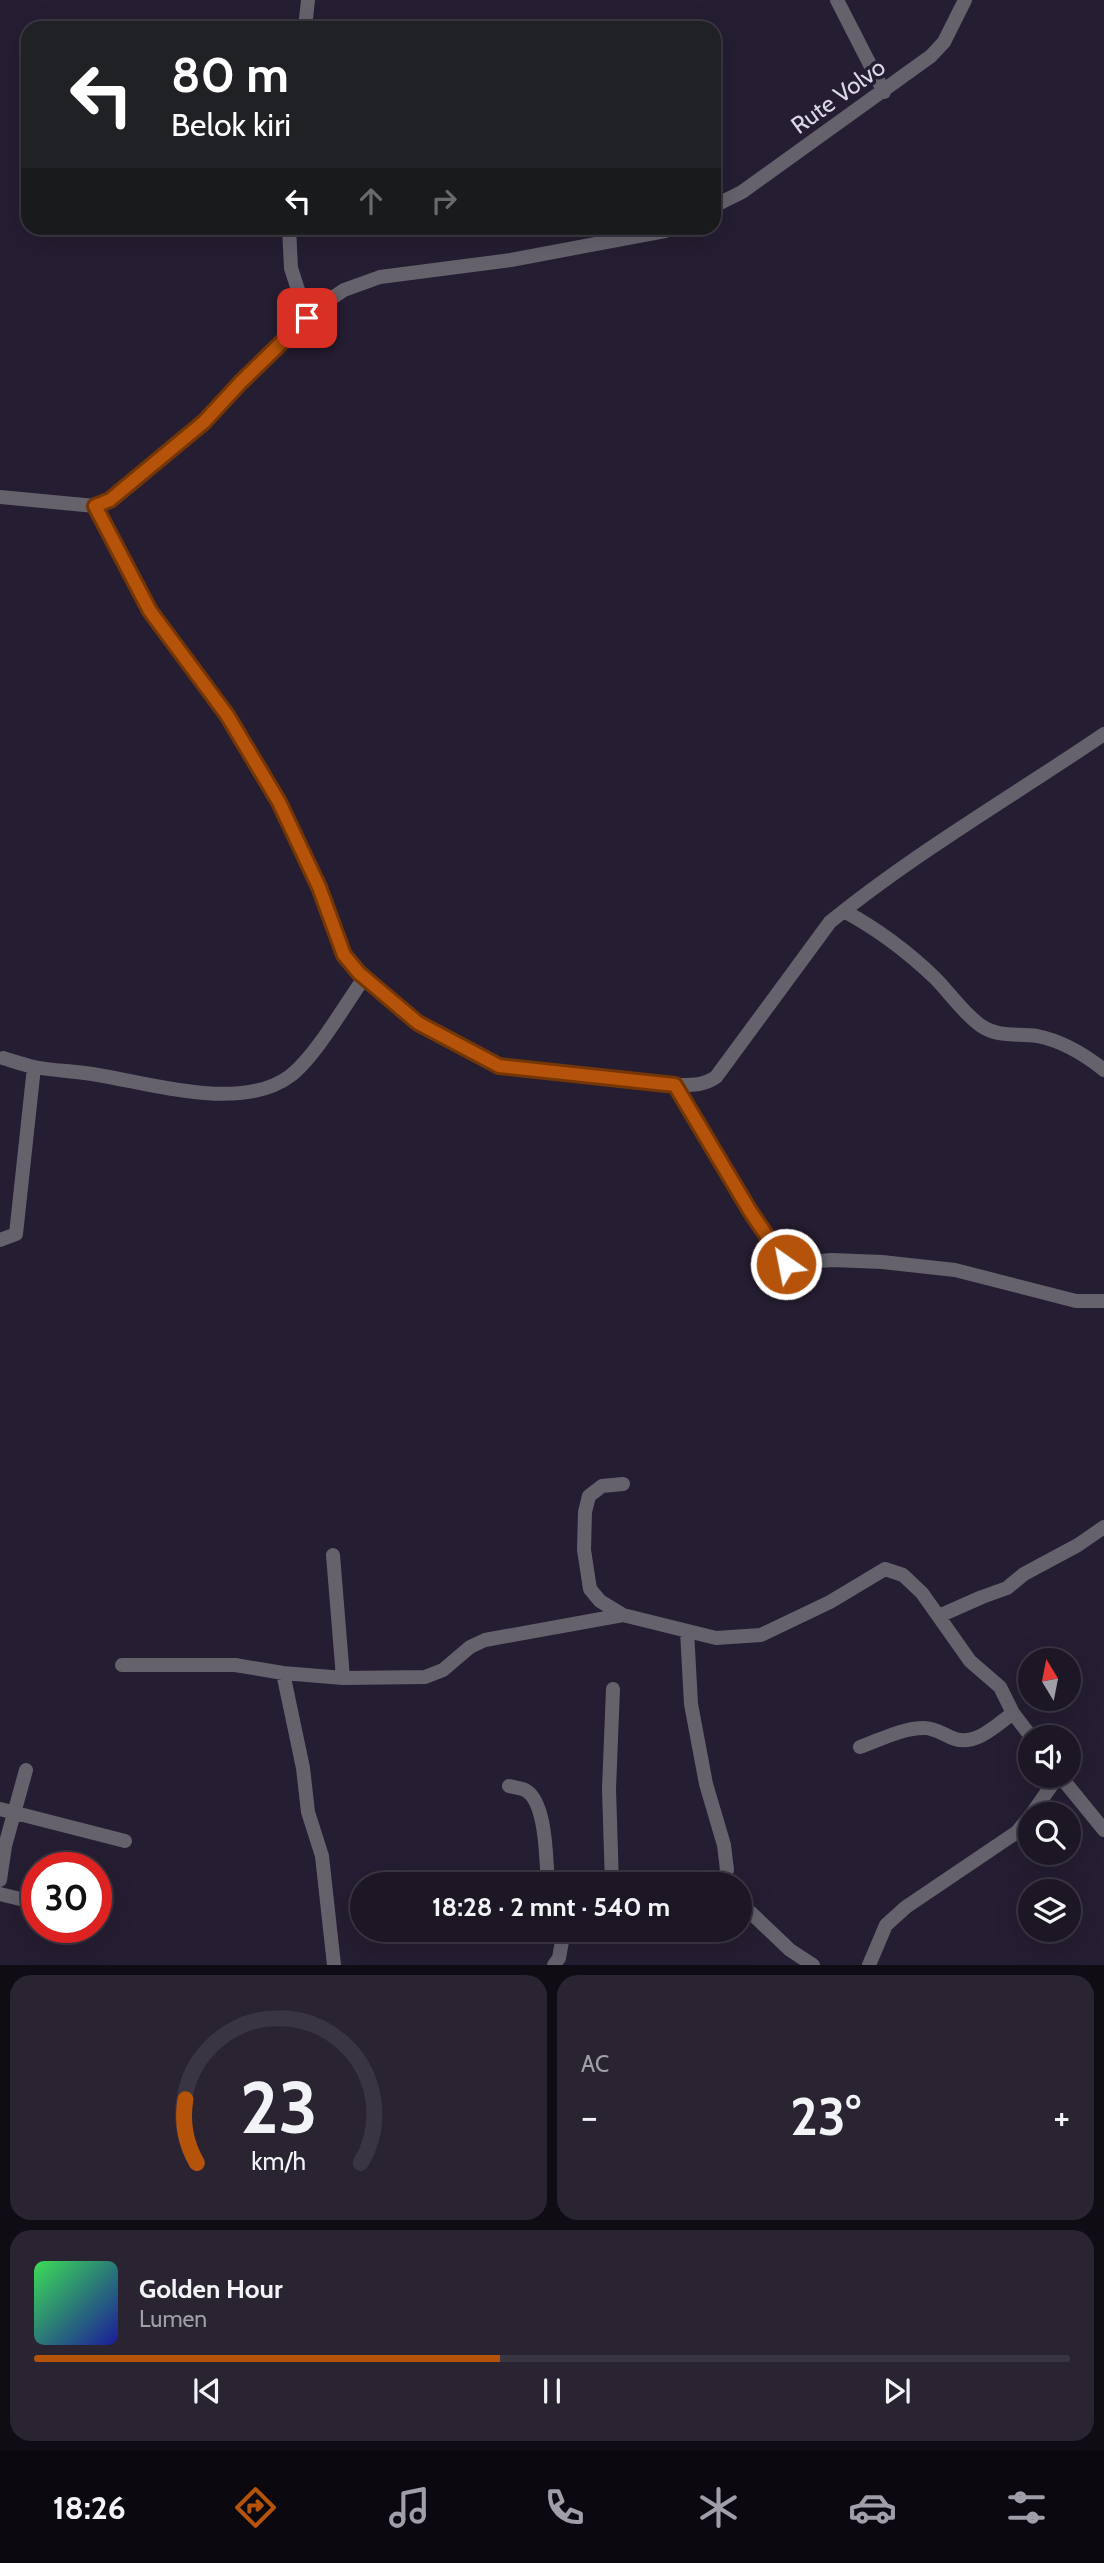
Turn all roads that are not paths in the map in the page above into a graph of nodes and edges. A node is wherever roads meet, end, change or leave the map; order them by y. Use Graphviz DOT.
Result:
graph roads {
  1 [pos="307,0"];
  2 [pos="837,0"];
  3 [pos="965,0"];
  4 [pos="306,21"];
  5 [pos="884,92"];
  6 [pos="721,202"];
  7 [pos="289,235"];
  8 [pos="644,235"];
  9 [pos="307,318"];
  10 [pos="0,497"];
  11 [pos="95,506"];
  12 [pos="1104,734"];
  13 [pos="844,911"];
  14 [pos="364,978"];
  15 [pos="1,1058"];
  16 [pos="34,1067"];
  17 [pos="1104,1070"];
  18 [pos="675,1085"];
  19 [pos="0,1240"];
  20 [pos="1104,1301"];
  21 [pos="623,1484"];
  22 [pos="1104,1527"];
  23 [pos="333,1555"];
  24 [pos="623,1615"];
  25 [pos="939,1616"];
  26 [pos="687,1631"];
  27 [pos="122,1665"];
  28 [pos="283,1673"];
  29 [pos="343,1678"];
  30 [pos="613,1689"];
  31 [pos="1013,1713"];
  32 [pos="1022,1725"];
  33 [pos="860,1747"];
  34 [pos="26,1770"];
  35 [pos="509,1786"];
  36 [pos="1069,1788"];
  37 [pos="7,1811"];
  38 [pos="1104,1830"];
  39 [pos="1018,1831"];
  40 [pos="125,1841"];
  41 [pos="3,1850"];
  42 [pos="547,1872"];
  43 [pos="612,1872"];
  44 [pos="726,1872"];
  45 [pos="0,1880"];
  46 [pos="0,1894"];
  47 [pos="21,1899"];
  48 [pos="752,1914"];
  49 [pos="562,1942"];
  50 [pos="334,1965"];
  51 [pos="554,1965"];
  52 [pos="813,1965"];
  53 [pos="869,1965"];
  1 -- 4 [label="street"];
  2 -- 5 [label="street"];
  3 -- 5 [label="street, Rute Volvo"];
  5 -- 6 [label="street, Rute Volvo"];
  7 -- 9 [label="street"];
  8 -- 9 [label="street"];
  9 -- 11 [label="street"];
  10 -- 11 [label="street"];
  11 -- 14 [label="street"];
  12 -- 13 [label="street"];
  13 -- 17 [label="street"];
  13 -- 18 [label="street"];
  14 -- 16 [label="street"];
  14 -- 18 [label="street"];
  15 -- 16 [label="street"];
  16 -- 19 [label="street"];
  18 -- 20 [label="street"];
  21 -- 24 [label="street"];
  22 -- 25 [label="street"];
  23 -- 29 [label="street"];
  24 -- 26 [label="street"];
  24 -- 29 [label="street"];
  25 -- 26 [label="street"];
  25 -- 31 [label="street"];
  26 -- 44 [label="street"];
  27 -- 28 [label="street"];
  28 -- 29 [label="street"];
  28 -- 50 [label="street"];
  30 -- 43 [label="street"];
  31 -- 32 [label="street"];
  31 -- 33 [label="street"];
  34 -- 37 [label="street"];
  35 -- 42 [label="street"];
  36 -- 38 [label="street"];
  37 -- 40 [label="street"];
  37 -- 41 [label="street"];
  39 -- 53 [label="street"];
  41 -- 45 [label="street"];
  46 -- 47 [label="street"];
  48 -- 52 [label="street"];
  49 -- 51 [label="street"];
}
